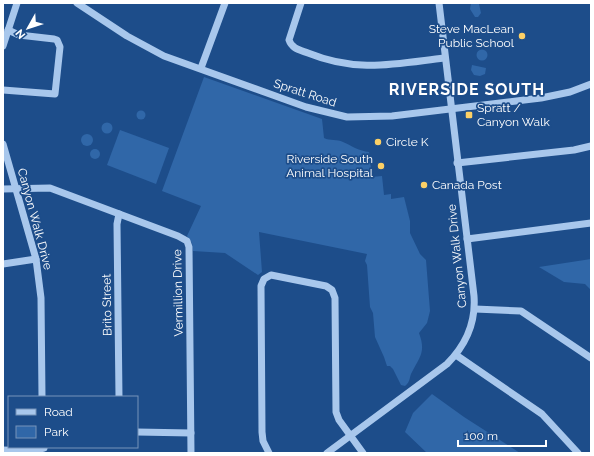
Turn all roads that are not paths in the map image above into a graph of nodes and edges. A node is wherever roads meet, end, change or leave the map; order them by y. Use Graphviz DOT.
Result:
graph roads {
  1 [pos="17,3"];
  2 [pos="77,3"];
  3 [pos="225,3"];
  4 [pos="301,3"];
  5 [pos="439,3"];
  6 [pos="8,30"];
  7 [pos="3,46"];
  8 [pos="444,58"];
  9 [pos="201,68"];
  10 [pos="591,84"];
  11 [pos="3,90"];
  12 [pos="451,109"];
  13 [pos="3,144"];
  14 [pos="591,146"];
  15 [pos="458,163"];
  16 [pos="3,189"];
  17 [pos="17,189"];
  18 [pos="119,214"];
  19 [pos="591,223"];
  20 [pos="467,239"];
  21 [pos="36,259"];
  22 [pos="3,264"];
  23 [pos="475,309"];
  24 [pos="456,355"];
  25 [pos="591,358"];
  26 [pos="42,396"];
  27 [pos="119,396"];
  28 [pos="138,432"];
  29 [pos="191,433"];
  30 [pos="351,436"];
  31 [pos="45,449"];
  32 [pos="3,450"];
  33 [pos="191,453"];
  34 [pos="269,453"];
  35 [pos="327,453"];
  36 [pos="363,453"];
  37 [pos="578,453"];
  1 -- 6 [label="street"];
  2 -- 9 [label="street, Spratt Road"];
  3 -- 9 [label="street"];
  4 -- 8 [label="street"];
  5 -- 8 [label="street, Canyon Walk Drive"];
  6 -- 7 [label="street"];
  6 -- 11 [label="street"];
  8 -- 12 [label="street, Canyon Walk Drive"];
  9 -- 12 [label="street, Spratt Road"];
  10 -- 12 [label="street, Spratt Road"];
  12 -- 15 [label="street, Canyon Walk Drive"];
  13 -- 17 [label="street, Canyon Walk Drive"];
  14 -- 15 [label="street"];
  15 -- 20 [label="street, Canyon Walk Drive"];
  16 -- 17 [label="street, Vermillion Drive"];
  17 -- 18 [label="street, Vermillion Drive"];
  17 -- 21 [label="street, Canyon Walk Drive"];
  18 -- 27 [label="street, Brito Street"];
  18 -- 29 [label="street, Vermillion Drive"];
  19 -- 20 [label="street"];
  20 -- 23 [label="street, Canyon Walk Drive"];
  21 -- 22 [label="street"];
  21 -- 26 [label="street, Canyon Walk Drive"];
  23 -- 24 [label="street, Canyon Walk Drive"];
  23 -- 25 [label="street"];
  24 -- 30 [label="street, Canyon Walk Drive"];
  24 -- 37 [label="street"];
  28 -- 29 [label="street"];
  29 -- 33 [label="street, Vermillion Drive"];
  30 -- 34 [label="street"];
  30 -- 35 [label="street, Canyon Walk Drive"];
  30 -- 36 [label="street"];
  31 -- 32 [label="street"];
}
